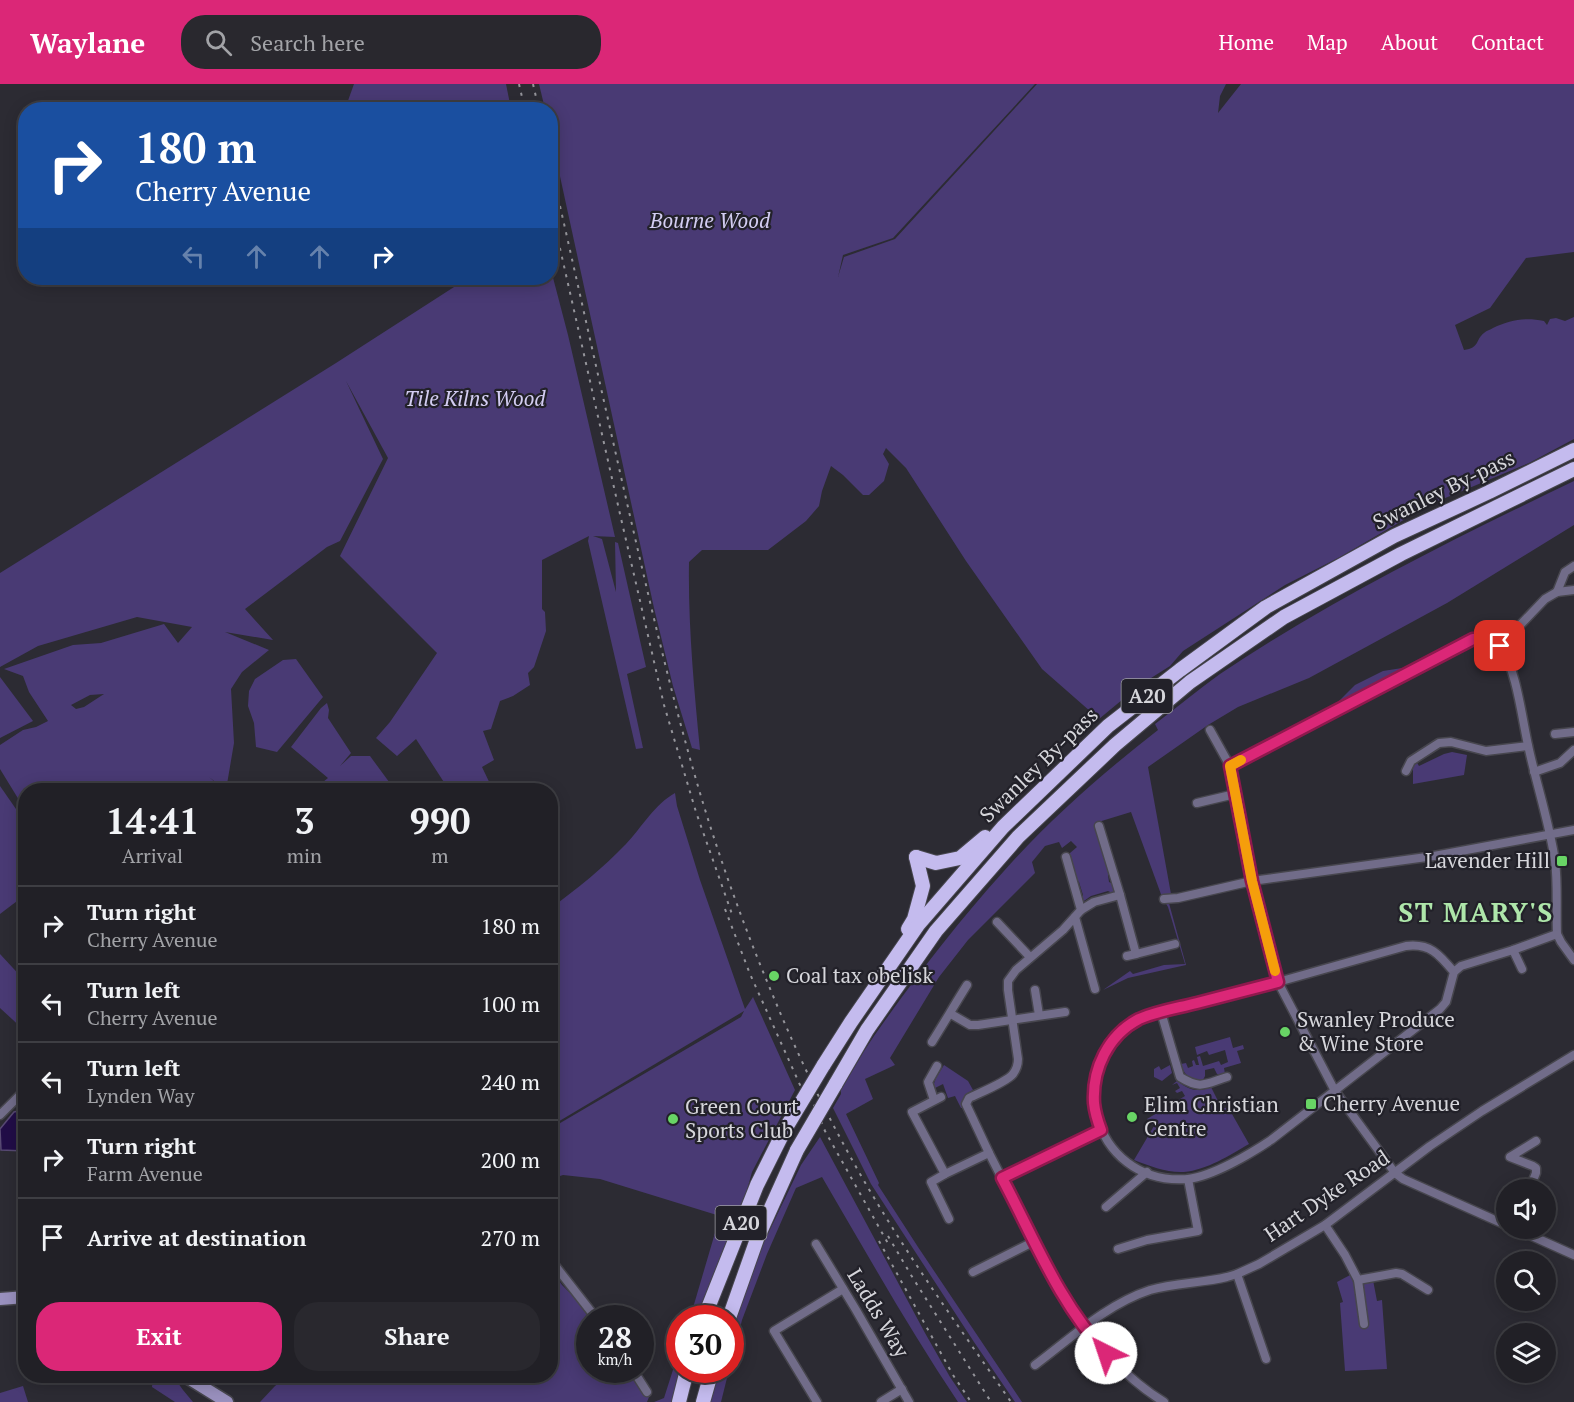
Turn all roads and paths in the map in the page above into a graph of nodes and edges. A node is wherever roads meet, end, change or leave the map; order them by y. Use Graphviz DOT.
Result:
graph roads {
  1 [pos="1574,450"];
  2 [pos="1574,469"];
  3 [pos="1574,567"];
  4 [pos="1574,590"];
  5 [pos="1557,592"];
  6 [pos="1500,646"];
  7 [pos="1210,730"];
  8 [pos="1574,732"];
  9 [pos="1556,734"];
  10 [pos="1528,746"];
  11 [pos="1574,750"];
  12 [pos="1230,766"];
  13 [pos="1406,771"];
  14 [pos="1534,772"];
  15 [pos="1056,776"];
  16 [pos="1235,794"];
  17 [pos="1197,802"];
  18 [pos="1099,826"];
  19 [pos="1574,830"];
  20 [pos="1550,834"];
  21 [pos="1066,856"];
  22 [pos="1252,881"];
  23 [pos="1120,895"];
  24 [pos="1164,899"];
  25 [pos="1078,913"];
  26 [pos="997,922"];
  27 [pos="1557,934"];
  28 [pos="1175,944"];
  29 [pos="1512,950"];
  30 [pos="1136,954"];
  31 [pos="1126,956"];
  32 [pos="1030,957"];
  33 [pos="1574,960"];
  34 [pos="1522,969"];
  35 [pos="1454,972"];
  36 [pos="1278,982"];
  37 [pos="967,985"];
  38 [pos="1095,989"];
  39 [pos="1035,990"];
  40 [pos="1065,1012"];
  41 [pos="1161,1012"];
  42 [pos="951,1014"];
  43 [pos="1039,1016"];
  44 [pos="1012,1019"];
  45 [pos="932,1042"];
  46 [pos="1574,1055"];
  47 [pos="827,1061"];
  48 [pos="937,1066"];
  49 [pos="1227,1077"];
  50 [pos="1335,1091"];
  51 [pos="18,1097"];
  52 [pos="0,1115"];
  53 [pos="1101,1130"];
  54 [pos="1536,1141"];
  55 [pos="989,1153"];
  56 [pos="1147,1172"];
  57 [pos="1395,1173"];
  58 [pos="945,1174"];
  59 [pos="1002,1178"];
  60 [pos="1188,1179"];
  61 [pos="1534,1179"];
  62 [pos="1106,1207"];
  63 [pos="949,1219"];
  64 [pos="1496,1221"];
  65 [pos="1324,1225"];
  66 [pos="1539,1239"];
  67 [pos="1035,1241"];
  68 [pos="816,1244"];
  69 [pos="1118,1249"];
  70 [pos="1574,1254"];
  71 [pos="558,1269"];
  72 [pos="973,1272"];
  73 [pos="1237,1274"];
  74 [pos="1358,1280"];
  75 [pos="843,1289"];
  76 [pos="1428,1290"];
  77 [pos="18,1298"];
  78 [pos="0,1299"];
  79 [pos="586,1305"];
  80 [pos="709,1305"];
  81 [pos="734,1305"];
  82 [pos="1364,1324"];
  83 [pos="1085,1328"];
  84 [pos="1266,1359"];
  85 [pos="1035,1365"];
  86 [pos="196,1383"];
  87 [pos="641,1383"];
  88 [pos="684,1383"];
  89 [pos="708,1383"];
  90 [pos="902,1389"];
  91 [pos="647,1392"];
  92 [pos="1160,1401"];
  93 [pos="227,1402"];
  94 [pos="679,1402"];
  95 [pos="703,1402"];
  96 [pos="817,1402"];
  97 [pos="881,1402"];
  98 [pos="909,1402"];
  1 -- 15 [label="highway, Swanley By-pass / A20"];
  2 -- 81 [label="highway, Swanley By-pass / A20, bridge"];
  3 -- 5 [label="street"];
  4 -- 5 [label="street"];
  5 -- 6 [label="street"];
  6 -- 10 [label="street"];
  6 -- 12 [label="street"];
  7 -- 12 [label="street"];
  8 -- 9 [label="street"];
  10 -- 13 [label="street"];
  10 -- 14 [label="street"];
  11 -- 14 [label="street"];
  12 -- 16 [label="street"];
  14 -- 20 [label="street"];
  15 -- 47 [label="highway, Swanley By-pass / A20"];
  15 -- 47 [label="highway"];
  16 -- 17 [label="street"];
  16 -- 22 [label="street"];
  18 -- 23 [label="street"];
  19 -- 20 [label="street"];
  20 -- 22 [label="street"];
  20 -- 27 [label="street"];
  21 -- 25 [label="street"];
  22 -- 24 [label="street"];
  22 -- 36 [label="street"];
  23 -- 25 [label="street"];
  23 -- 30 [label="street"];
  25 -- 32 [label="street"];
  25 -- 38 [label="street"];
  26 -- 32 [label="street"];
  27 -- 29 [label="street"];
  27 -- 33 [label="street"];
  28 -- 30 [label="street"];
  29 -- 34 [label="street"];
  29 -- 35 [label="street"];
  30 -- 31 [label="street"];
  32 -- 44 [label="street"];
  35 -- 36 [label="street"];
  35 -- 50 [label="street"];
  36 -- 41 [label="street"];
  36 -- 50 [label="street"];
  37 -- 42 [label="street"];
  39 -- 43 [label="street"];
  40 -- 43 [label="street"];
  41 -- 49 [label="street"];
  41 -- 53 [label="street"];
  42 -- 44 [label="street"];
  42 -- 45 [label="street"];
  43 -- 44 [label="street"];
  44 -- 55 [label="street"];
  46 -- 57 [label="street, Hart Dyke Road"];
  47 -- 80 [label="highway, A20, bridge"];
  48 -- 58 [label="street"];
  50 -- 57 [label="street"];
  50 -- 60 [label="street"];
  51 -- 52 [label="street"];
  53 -- 56 [label="street"];
  53 -- 59 [label="street"];
  54 -- 61 [label="street"];
  55 -- 58 [label="street"];
  55 -- 59 [label="street"];
  56 -- 60 [label="street"];
  56 -- 62 [label="street"];
  57 -- 64 [label="street"];
  57 -- 65 [label="street, Hart Dyke Road"];
  58 -- 63 [label="street"];
  59 -- 67 [label="street"];
  60 -- 69 [label="street"];
  65 -- 73 [label="street, Hart Dyke Road"];
  65 -- 74 [label="street"];
  66 -- 70 [label="street"];
  67 -- 72 [label="street"];
  67 -- 83 [label="street"];
  68 -- 75 [label="street, Ladds Way"];
  71 -- 79 [label="street"];
  73 -- 83 [label="street, Hart Dyke Road"];
  73 -- 84 [label="street"];
  74 -- 76 [label="street"];
  74 -- 82 [label="street"];
  75 -- 90 [label="street, Ladds Way"];
  75 -- 96 [label="street"];
  77 -- 78 [label="main road"];
  83 -- 85 [label="street, Hart Dyke Road"];
  83 -- 92 [label="street"];
  86 -- 93 [label="main road"];
  87 -- 91 [label="street"];
  88 -- 94 [label="highway"];
  89 -- 95 [label="highway"];
  90 -- 97 [label="street"];
  90 -- 98 [label="street, Ladds Way"];
}
